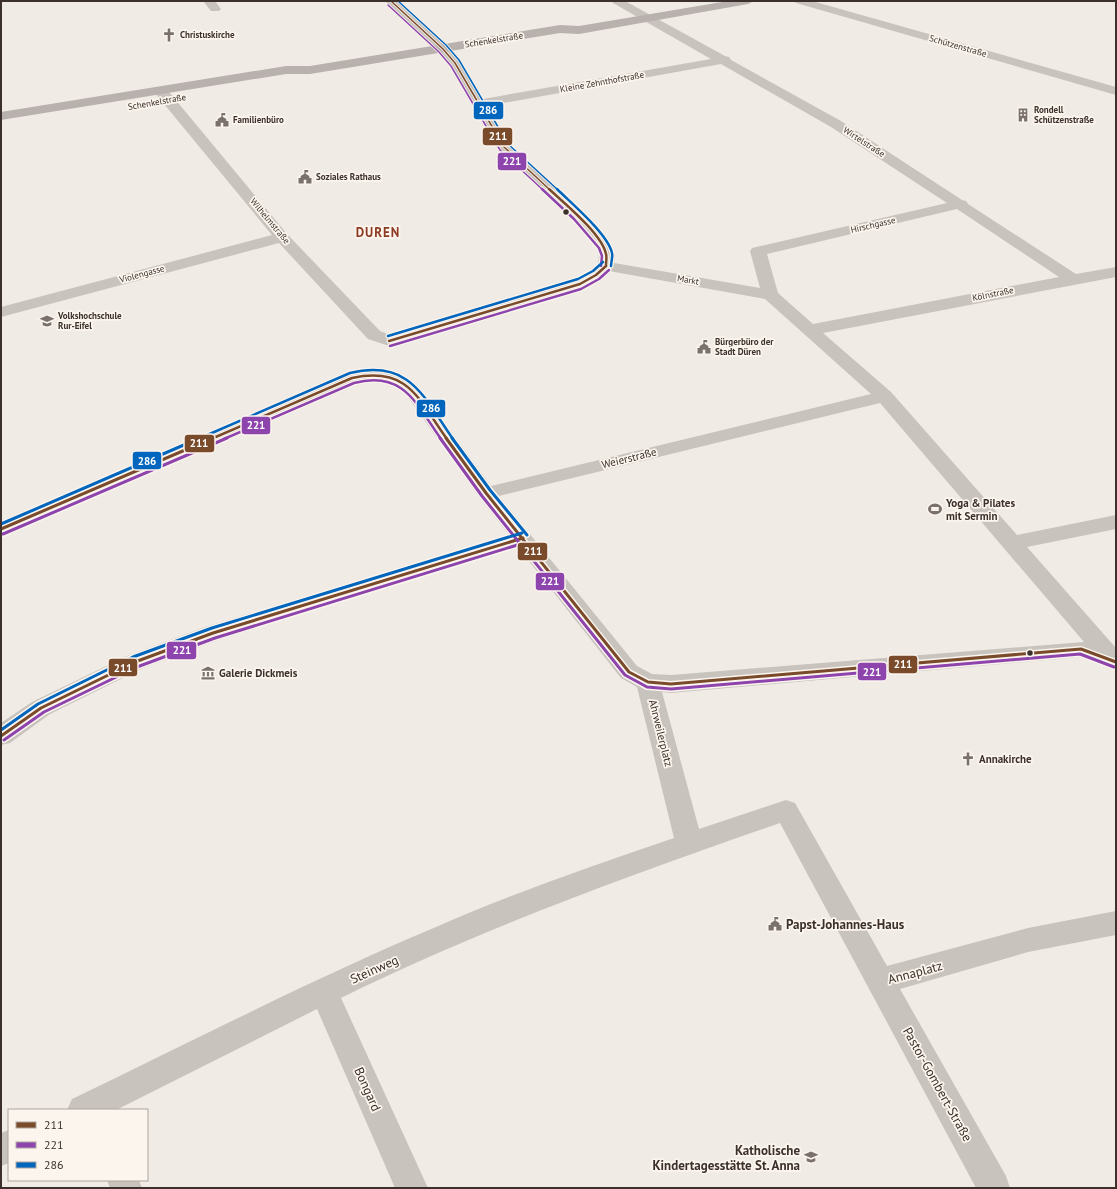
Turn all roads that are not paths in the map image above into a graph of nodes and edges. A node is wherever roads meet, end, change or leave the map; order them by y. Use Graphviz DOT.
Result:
graph roads {
  1 [pos="391,1"];
  2 [pos="617,1"];
  3 [pos="692,1"];
  4 [pos="748,1"];
  5 [pos="800,1"];
  6 [pos="634,11"];
  7 [pos="647,19"];
  8 [pos="560,29"];
  9 [pos="443,48"];
  10 [pos="725,60"];
  11 [pos="1116,91"];
  12 [pos="163,95"];
  13 [pos="479,104"];
  14 [pos="1,116"];
  15 [pos="1,129"];
  16 [pos="961,204"];
  17 [pos="282,237"];
  18 [pos="606,266"];
  19 [pos="1116,272"];
  20 [pos="1073,279"];
  21 [pos="770,295"];
  22 [pos="1,312"];
  23 [pos="811,330"];
  24 [pos="388,341"];
  25 [pos="381,373"];
  26 [pos="884,396"];
  27 [pos="486,493"];
  28 [pos="1116,522"];
  29 [pos="1,529"];
  30 [pos="523,538"];
  31 [pos="1012,543"];
  32 [pos="1115,661"];
  33 [pos="648,682"];
  34 [pos="1,736"];
  35 [pos="681,846"];
  36 [pos="1116,923"];
  37 [pos="881,981"];
  38 [pos="323,991"];
  39 [pos="94,1107"];
  40 [pos="412,1188"];
  41 [pos="994,1188"];
  1 -- 9 [label="street"];
  2 -- 6 [label="street, Wirtelstraße"];
  3 -- 6 [label="main road, Schenkelstraße"];
  4 -- 7 [label="main road, Schenkelstraße"];
  5 -- 11 [label="street, Schützenstraße"];
  6 -- 7 [label="street, Wirtelstraße"];
  6 -- 8 [label="main road, Schenkelstraße"];
  7 -- 8 [label="main road, Schenkelstraße"];
  7 -- 10 [label="street, Wirtelstraße"];
  8 -- 9 [label="main road, Schenkelstraße"];
  9 -- 12 [label="main road, Schenkelstraße"];
  9 -- 13 [label="street"];
  10 -- 13 [label="street, Kleine Zehnthofstraße"];
  10 -- 16 [label="street, Wirtelstraße"];
  12 -- 14 [label="main road, Schenkelstraße"];
  12 -- 15 [label="main road, Schenkelstraße"];
  12 -- 17 [label="street, Wilhelmstraße"];
  13 -- 18 [label="street"];
  16 -- 20 [label="street, Wirtelstraße"];
  16 -- 21 [label="street, Hirschgasse"];
  17 -- 22 [label="street, Violengasse"];
  17 -- 24 [label="street, Wilhelmstraße"];
  18 -- 21 [label="street, Markt"];
  18 -- 24 [label="street"];
  19 -- 20 [label="street, Kölnstraße"];
  20 -- 23 [label="street, Kölnstraße"];
  21 -- 23 [label="street"];
  23 -- 26 [label="street"];
  24 -- 25 [label="street"];
  25 -- 27 [label="street"];
  25 -- 29 [label="street"];
  26 -- 27 [label="street, Weierstraße"];
  26 -- 31 [label="street"];
  27 -- 30 [label="street"];
  28 -- 31 [label="street"];
  30 -- 33 [label="street"];
  30 -- 34 [label="street"];
  31 -- 32 [label="street"];
  32 -- 33 [label="street, Ahrweilerplatz"];
  33 -- 35 [label="street, Ahrweilerplatz"];
  35 -- 37 [label="street, Annaplatz"];
  35 -- 38 [label="street, Steinweg"];
  36 -- 37 [label="street, Annaplatz"];
  37 -- 41 [label="street, Pastor-Gombert-Straße"];
  38 -- 39 [label="street, Steinweg"];
  38 -- 40 [label="street, Bongard"];
}
